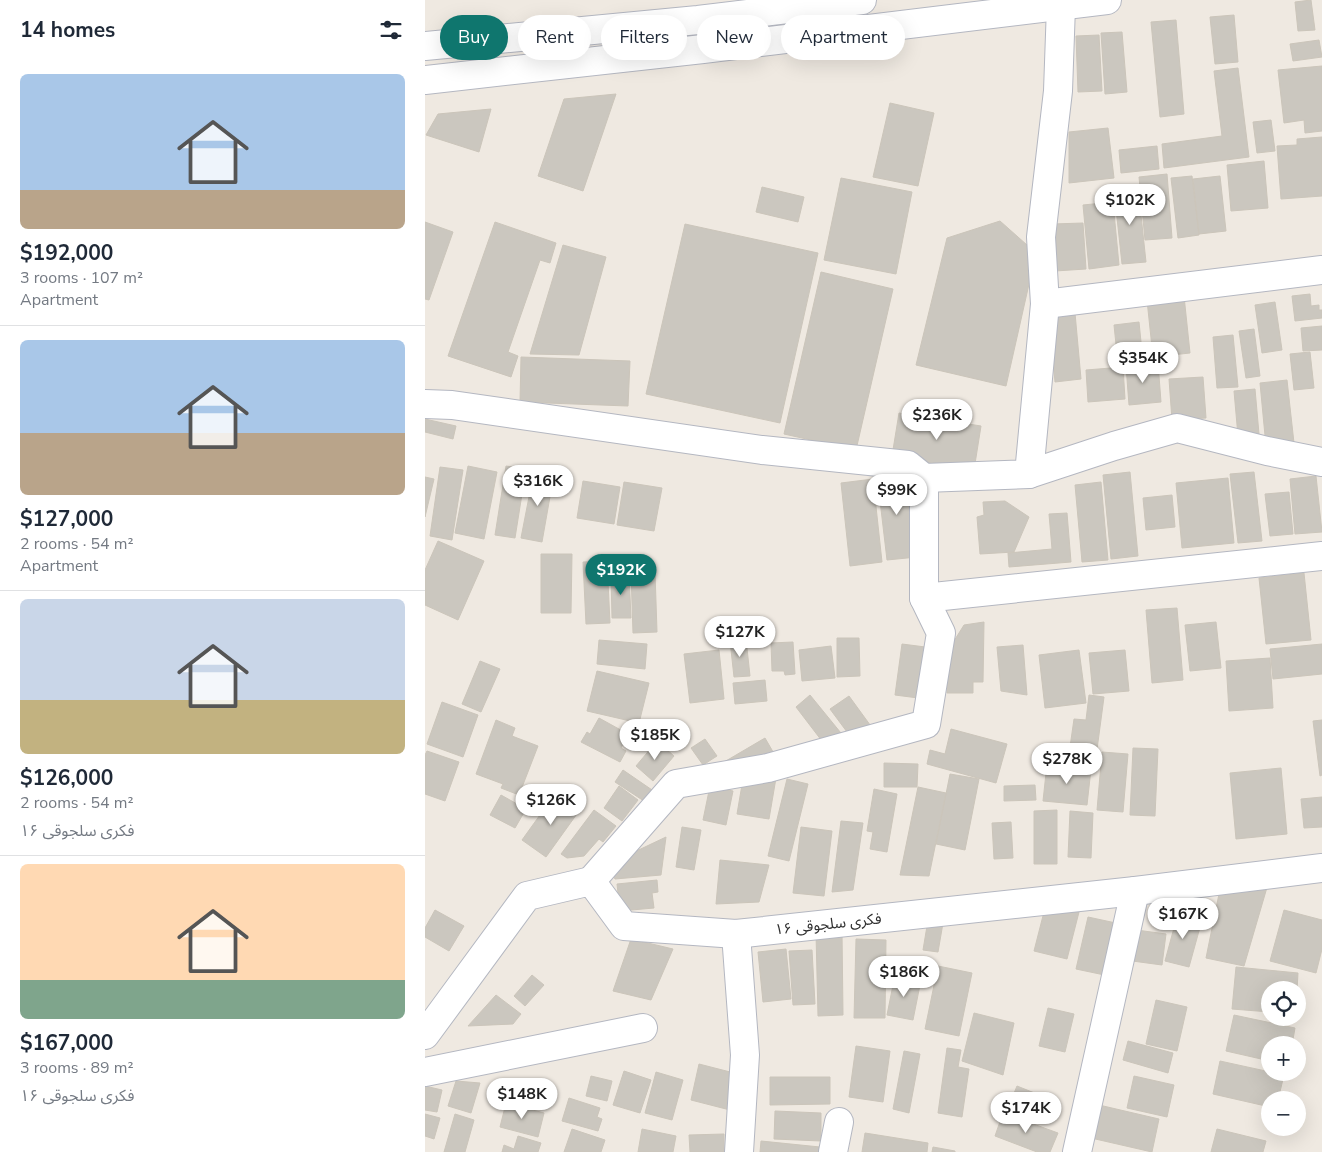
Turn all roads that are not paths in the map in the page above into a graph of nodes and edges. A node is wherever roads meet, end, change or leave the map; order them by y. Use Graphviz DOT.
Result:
graph roads {
  1 [pos="862,0"];
  2 [pos="1107,0"];
  3 [pos="1061,6"];
  4 [pos="425,46"];
  5 [pos="425,80"];
  6 [pos="1322,270"];
  7 [pos="1045,304"];
  8 [pos="425,404"];
  9 [pos="1322,462"];
  10 [pos="1029,474"];
  11 [pos="924,478"];
  12 [pos="1322,556"];
  13 [pos="924,598"];
  14 [pos="1322,868"];
  15 [pos="591,881"];
  16 [pos="1135,891"];
  17 [pos="736,934"];
  18 [pos="643,1028"];
  19 [pos="425,1035"];
  20 [pos="425,1072"];
  21 [pos="839,1122"];
  22 [pos="739,1152"];
  23 [pos="833,1152"];
  24 [pos="1077,1152"];
  1 -- 4 [label="street"];
  2 -- 3 [label="street"];
  3 -- 5 [label="street"];
  3 -- 7 [label="street"];
  6 -- 7 [label="street"];
  7 -- 10 [label="street"];
  8 -- 11 [label="street"];
  9 -- 10 [label="street"];
  10 -- 11 [label="street"];
  11 -- 13 [label="street"];
  12 -- 13 [label="street"];
  13 -- 15 [label="street"];
  14 -- 16 [label="street, فکری سلجوقی ۱۶"];
  15 -- 17 [label="street, فکری سلجوقی ۱۶"];
  15 -- 19 [label="street"];
  16 -- 17 [label="street, فکری سلجوقی ۱۶"];
  16 -- 24 [label="street"];
  17 -- 22 [label="street"];
  18 -- 20 [label="street"];
  21 -- 23 [label="street"];
}
